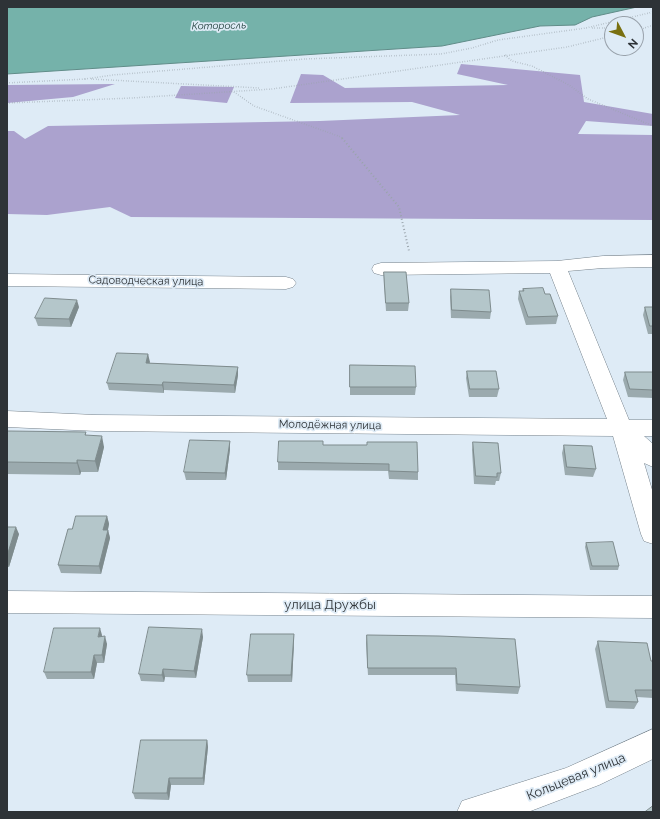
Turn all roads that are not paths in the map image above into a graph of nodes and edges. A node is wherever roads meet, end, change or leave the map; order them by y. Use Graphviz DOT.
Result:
graph roads {
  1 [pos="653,261"];
  2 [pos="557,267"];
  3 [pos="381,269"];
  4 [pos="7,280"];
  5 [pos="286,283"];
  6 [pos="7,419"];
  7 [pos="622,428"];
  8 [pos="653,428"];
  9 [pos="653,458"];
  10 [pos="653,534"];
  11 [pos="7,602"];
  12 [pos="653,607"];
  13 [pos="653,743"];
  14 [pos="474,812"];
  1 -- 2 [label="street"];
  2 -- 3 [label="street"];
  2 -- 7 [label="street"];
  4 -- 5 [label="street, Садоводческая улица"];
  6 -- 7 [label="street, Молодёжная улица"];
  7 -- 8 [label="street, Молодёжная улица"];
  7 -- 9 [label="street"];
  7 -- 10 [label="street"];
  11 -- 12 [label="street, улица Дружбы"];
  13 -- 14 [label="street, Кольцевая улица"];
}
